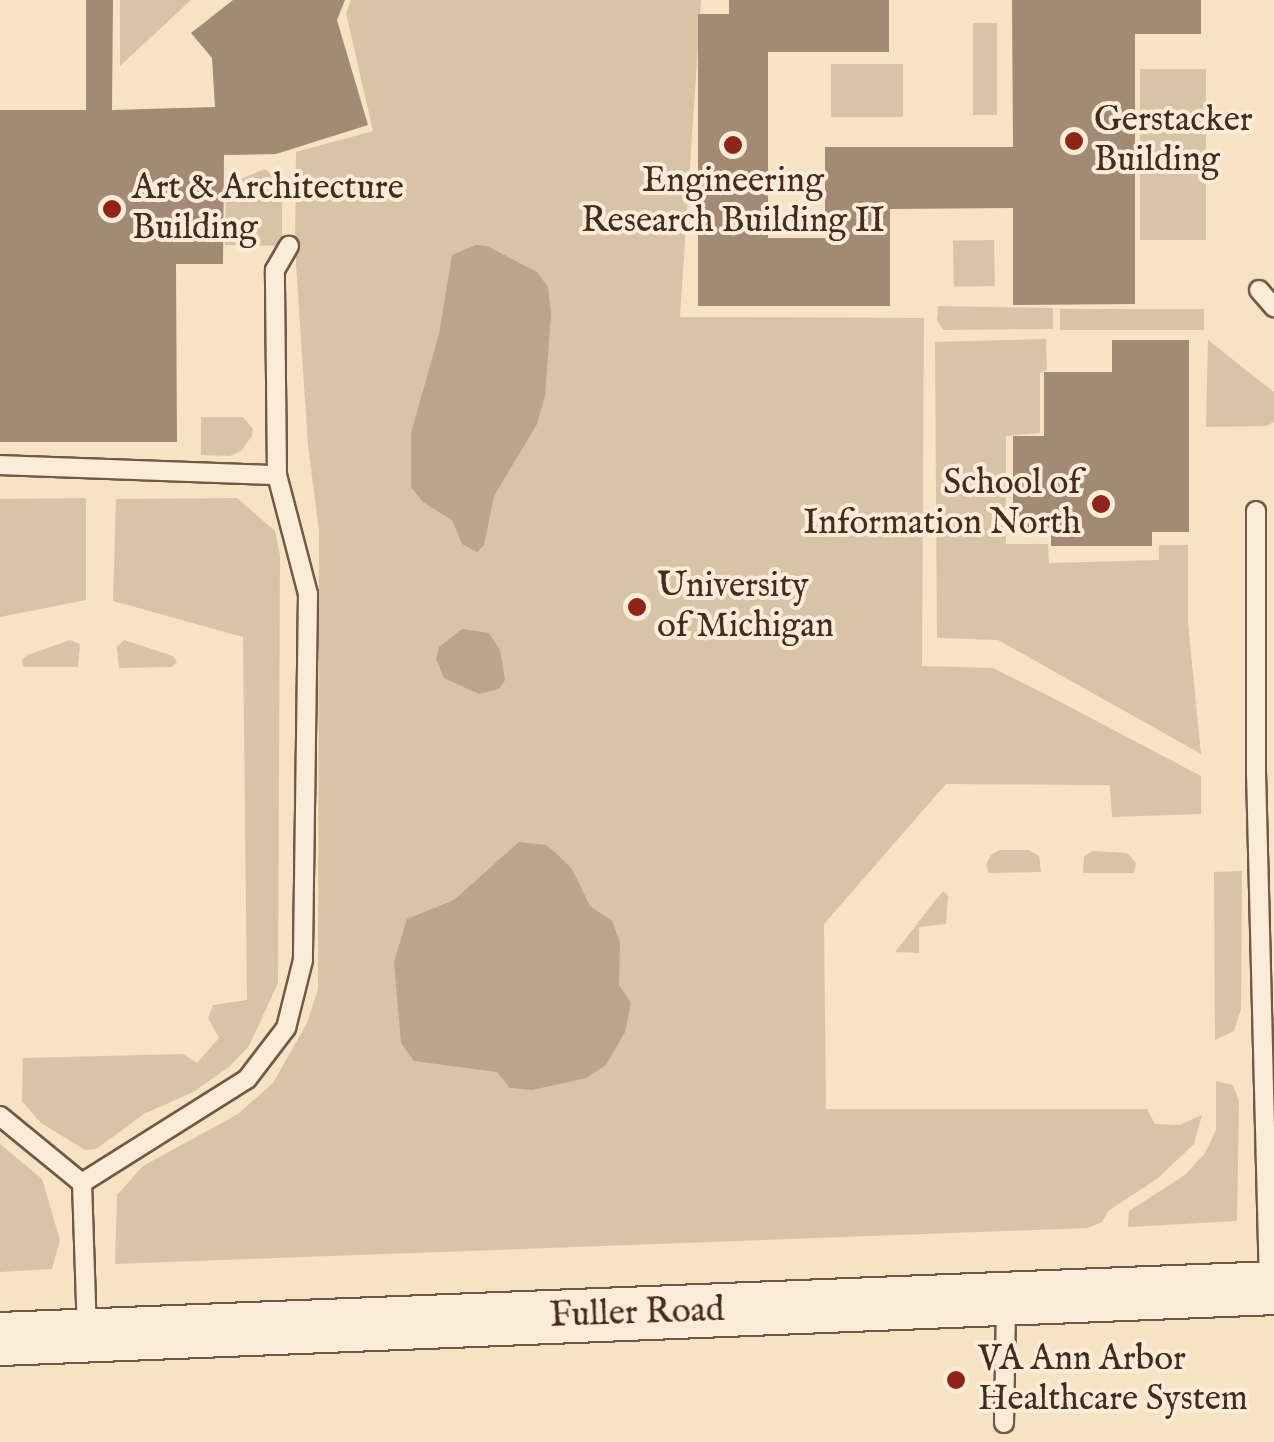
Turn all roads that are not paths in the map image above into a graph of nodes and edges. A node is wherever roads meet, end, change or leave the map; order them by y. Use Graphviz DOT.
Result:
graph roads {
  1 [pos="289,246"];
  2 [pos="1259,290"];
  3 [pos="1274,307"];
  4 [pos="0,464"];
  5 [pos="277,475"];
  6 [pos="1256,510"];
  7 [pos="1266,838"];
  8 [pos="0,1116"];
  9 [pos="82,1183"];
  10 [pos="1271,1288"];
  11 [pos="1006,1298"];
  12 [pos="88,1336"];
  13 [pos="0,1339"];
  14 [pos="1004,1424"];
  1 -- 5 [label="lane"];
  2 -- 3 [label="lane"];
  4 -- 5 [label="lane"];
  5 -- 9 [label="lane"];
  6 -- 7 [label="lane"];
  7 -- 10 [label="lane"];
  8 -- 9 [label="lane"];
  9 -- 12 [label="lane"];
  10 -- 11 [label="main road, Fuller Road"];
  11 -- 12 [label="main road, Fuller Road"];
  11 -- 14 [label="lane"];
  12 -- 13 [label="main road, Fuller Road"];
}
